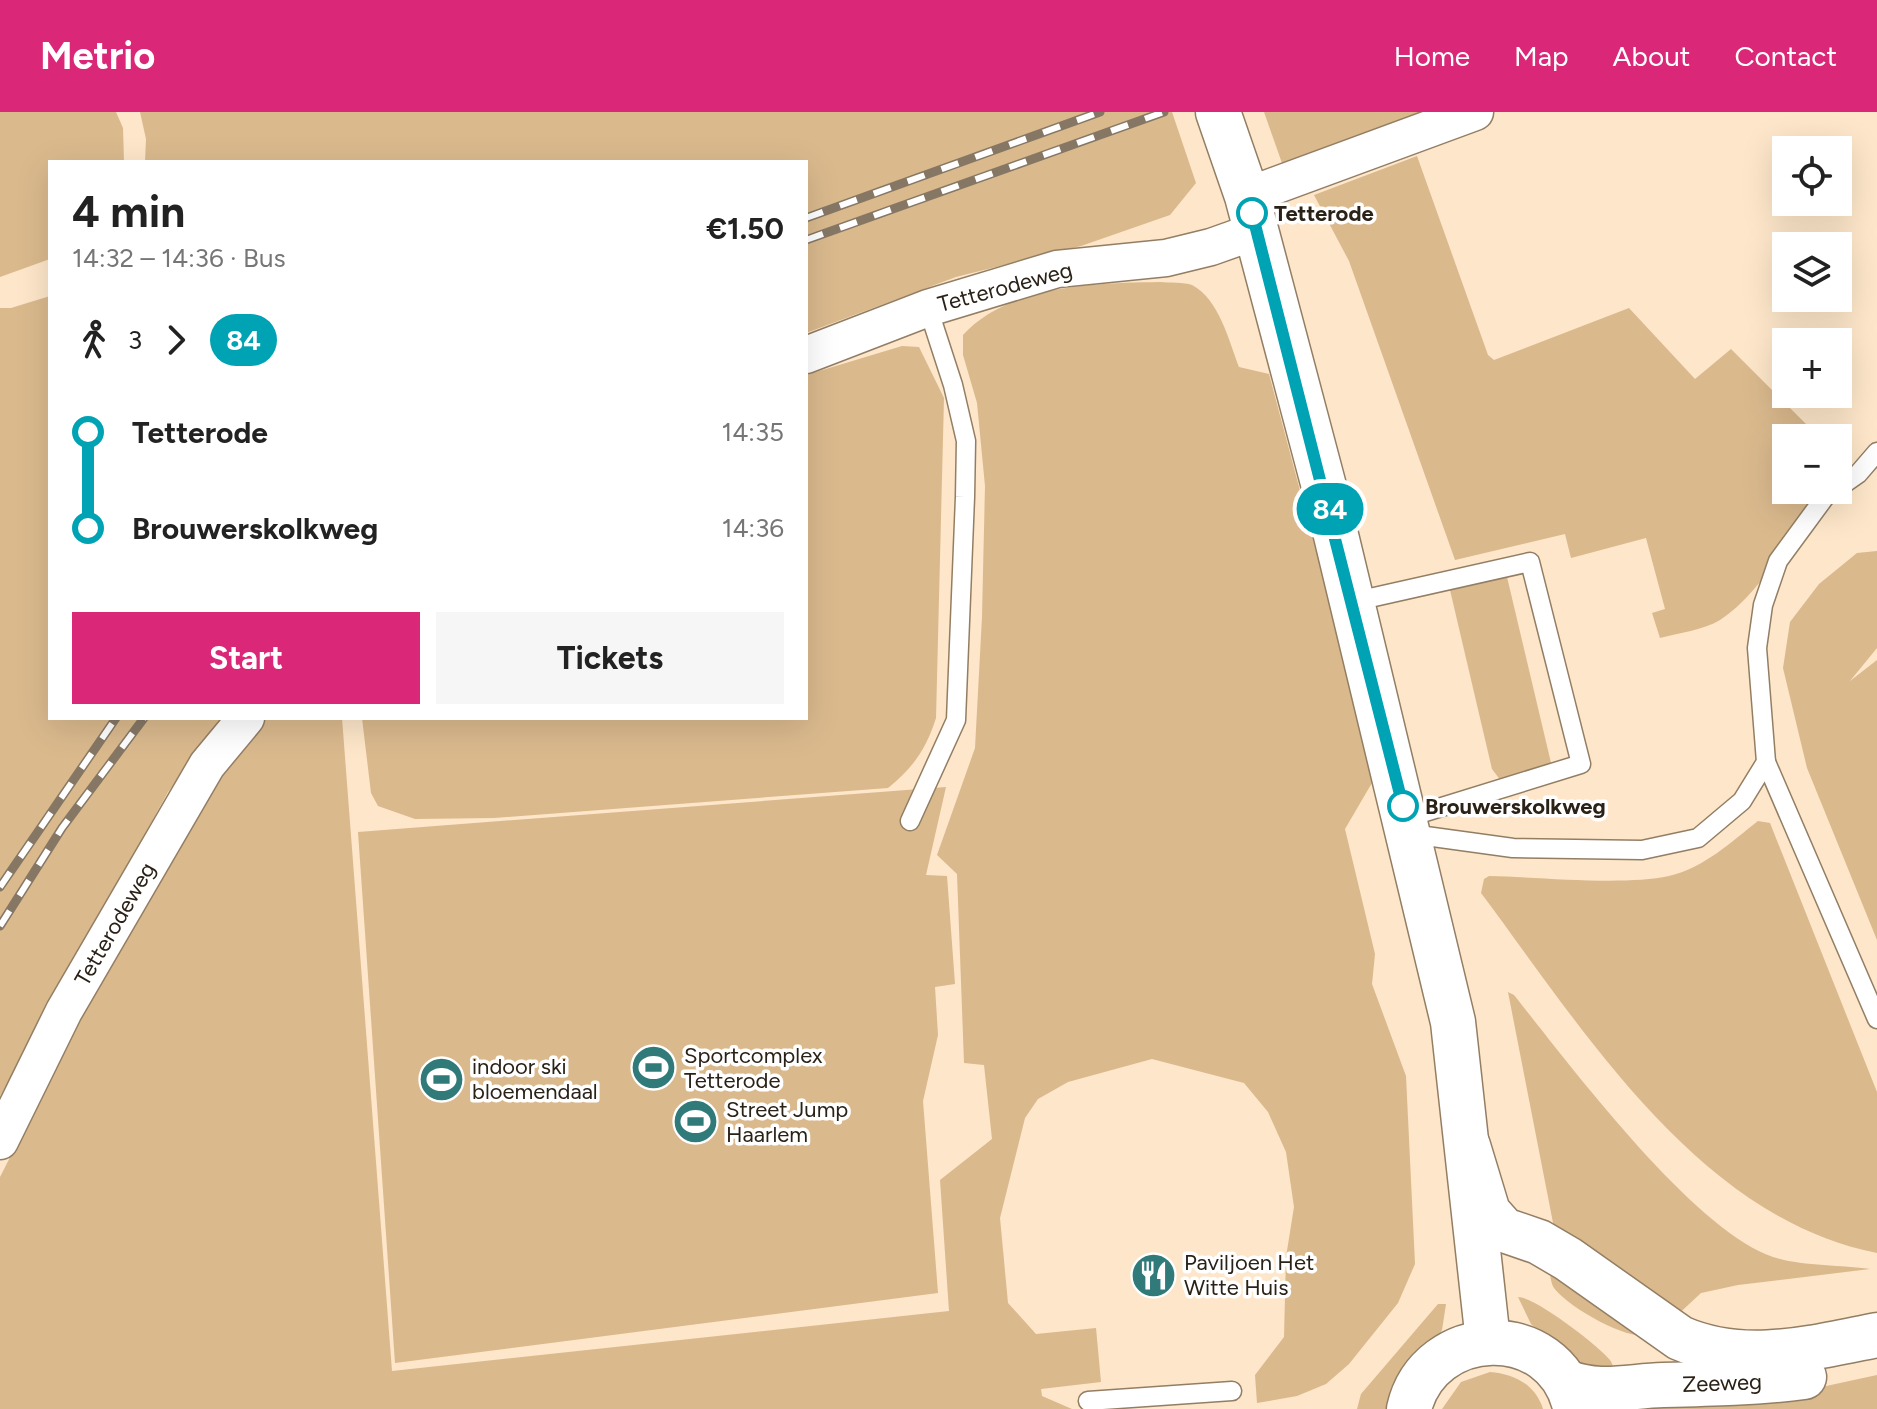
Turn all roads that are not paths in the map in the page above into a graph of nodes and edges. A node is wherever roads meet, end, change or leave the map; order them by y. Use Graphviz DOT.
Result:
graph roads {
  1 [pos="1218,112"];
  2 [pos="1475,112"];
  3 [pos="1246,197"];
  4 [pos="928,308"];
  5 [pos="808,354"];
  6 [pos="1877,452"];
  7 [pos="1852,478"];
  8 [pos="1820,504"];
  9 [pos="1352,602"];
  10 [pos="244,720"];
  11 [pos="1766,762"];
  12 [pos="910,821"];
  13 [pos="1409,826"];
  14 [pos="1877,1019"];
  15 [pos="0,1141"];
  16 [pos="1468,1146"];
  17 [pos="1877,1335"];
  18 [pos="1488,1341"];
  19 [pos="1877,1362"];
  20 [pos="1232,1391"];
  21 [pos="1571,1395"];
  22 [pos="1088,1401"];
  23 [pos="1409,1409"];
  1 -- 3 [label="main road"];
  2 -- 3 [label="street, Tetterodeweg"];
  3 -- 4 [label="street, Tetterodeweg"];
  3 -- 9 [label="main road"];
  4 -- 5 [label="street, Tetterodeweg"];
  4 -- 12 [label="lane"];
  6 -- 7 [label="lane"];
  8 -- 11 [label="lane"];
  9 -- 13 [label="main road"];
  9 -- 13 [label="lane"];
  10 -- 15 [label="street, Tetterodeweg"];
  11 -- 13 [label="lane"];
  11 -- 14 [label="lane"];
  13 -- 16 [label="main road"];
  16 -- 17 [label="main road"];
  16 -- 18 [label="main road"];
  18 -- 21 [label="main road"];
  18 -- 23 [label="main road"];
  19 -- 21 [label="main road, Zeeweg"];
  20 -- 22 [label="lane"];
}
